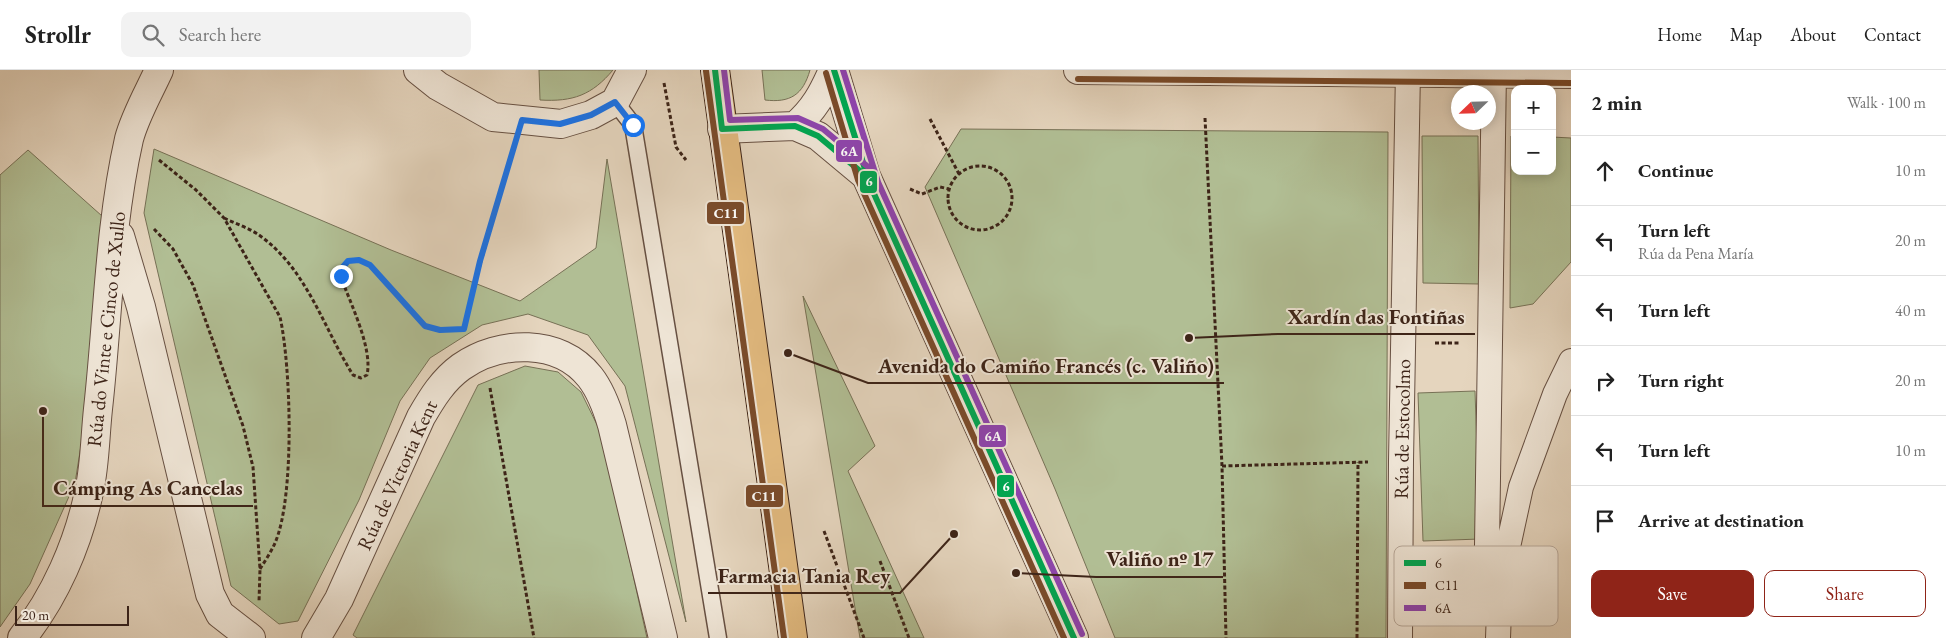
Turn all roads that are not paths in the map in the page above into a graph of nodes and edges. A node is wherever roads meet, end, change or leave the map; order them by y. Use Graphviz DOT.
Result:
graph roads {
  1 [pos="159,70"];
  2 [pos="632,70"];
  3 [pos="715,70"];
  4 [pos="834,70"];
  5 [pos="1078,70"];
  6 [pos="1134,70"];
  7 [pos="1408,71"];
  8 [pos="1494,72"];
  9 [pos="1571,74"];
  10 [pos="433,75"];
  11 [pos="615,102"];
  12 [pos="795,126"];
  13 [pos="722,129"];
  14 [pos="866,176"];
  15 [pos="115,222"];
  16 [pos="1571,362"];
  17 [pos="1400,546"];
  18 [pos="1487,546"];
  19 [pos="1508,546"];
  20 [pos="22,638"];
  21 [pos="251,638"];
  22 [pos="316,638"];
  23 [pos="663,638"];
  24 [pos="718,638"];
  25 [pos="793,638"];
  26 [pos="1074,638"];
  1 -- 15 [label="street, Rúa do Vinte e Cinco de Xullo"];
  2 -- 11 [label="street"];
  3 -- 13 [label="main road"];
  4 -- 12 [label="street"];
  4 -- 14 [label="street"];
  5 -- 6 [label="street"];
  6 -- 7 [label="street"];
  7 -- 8 [label="street"];
  7 -- 17 [label="street, Rúa de Estocolmo"];
  8 -- 9 [label="street"];
  8 -- 18 [label="street"];
  10 -- 11 [label="street"];
  11 -- 24 [label="lane"];
  12 -- 13 [label="street"];
  12 -- 14 [label="street"];
  13 -- 25 [label="main road"];
  14 -- 26 [label="street"];
  15 -- 20 [label="street, Rúa do Vinte e Cinco de Xullo"];
  15 -- 21 [label="street"];
  16 -- 19 [label="street"];
  22 -- 23 [label="street, Rúa de Victoria Kent"];
}
